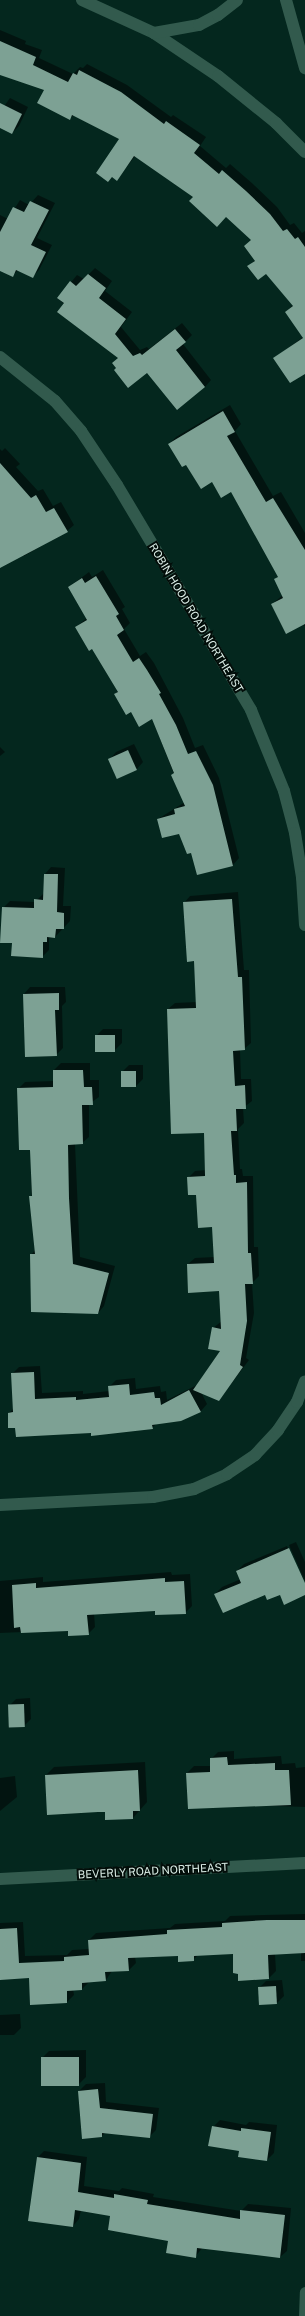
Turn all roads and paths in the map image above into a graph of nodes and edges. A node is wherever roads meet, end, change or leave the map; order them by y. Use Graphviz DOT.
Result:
graph roads {
  1 [pos="82,0"];
  2 [pos="237,0"];
  3 [pos="286,0"];
  4 [pos="154,33"];
  5 [pos="305,68"];
  6 [pos="305,152"];
  7 [pos="0,357"];
  8 [pos="303,877"];
  9 [pos="305,925"];
  10 [pos="305,1381"];
  11 [pos="0,1505"];
  12 [pos="305,1863"];
  13 [pos="0,1879"];
  14 [pos="305,2292"];
  15 [pos="304,2316"];
  1 -- 4 [label="street"];
  2 -- 4 [label="street"];
  3 -- 5 [label="street"];
  4 -- 6 [label="street"];
  7 -- 8 [label="street, ROBIN HOOD ROAD NORTHEAST"];
  8 -- 9 [label="street, ROBIN HOOD ROAD NORTHEAST"];
  10 -- 11 [label="street"];
  12 -- 13 [label="street, BEVERLY ROAD NORTHEAST"];
  14 -- 15 [label="lane"];
}
